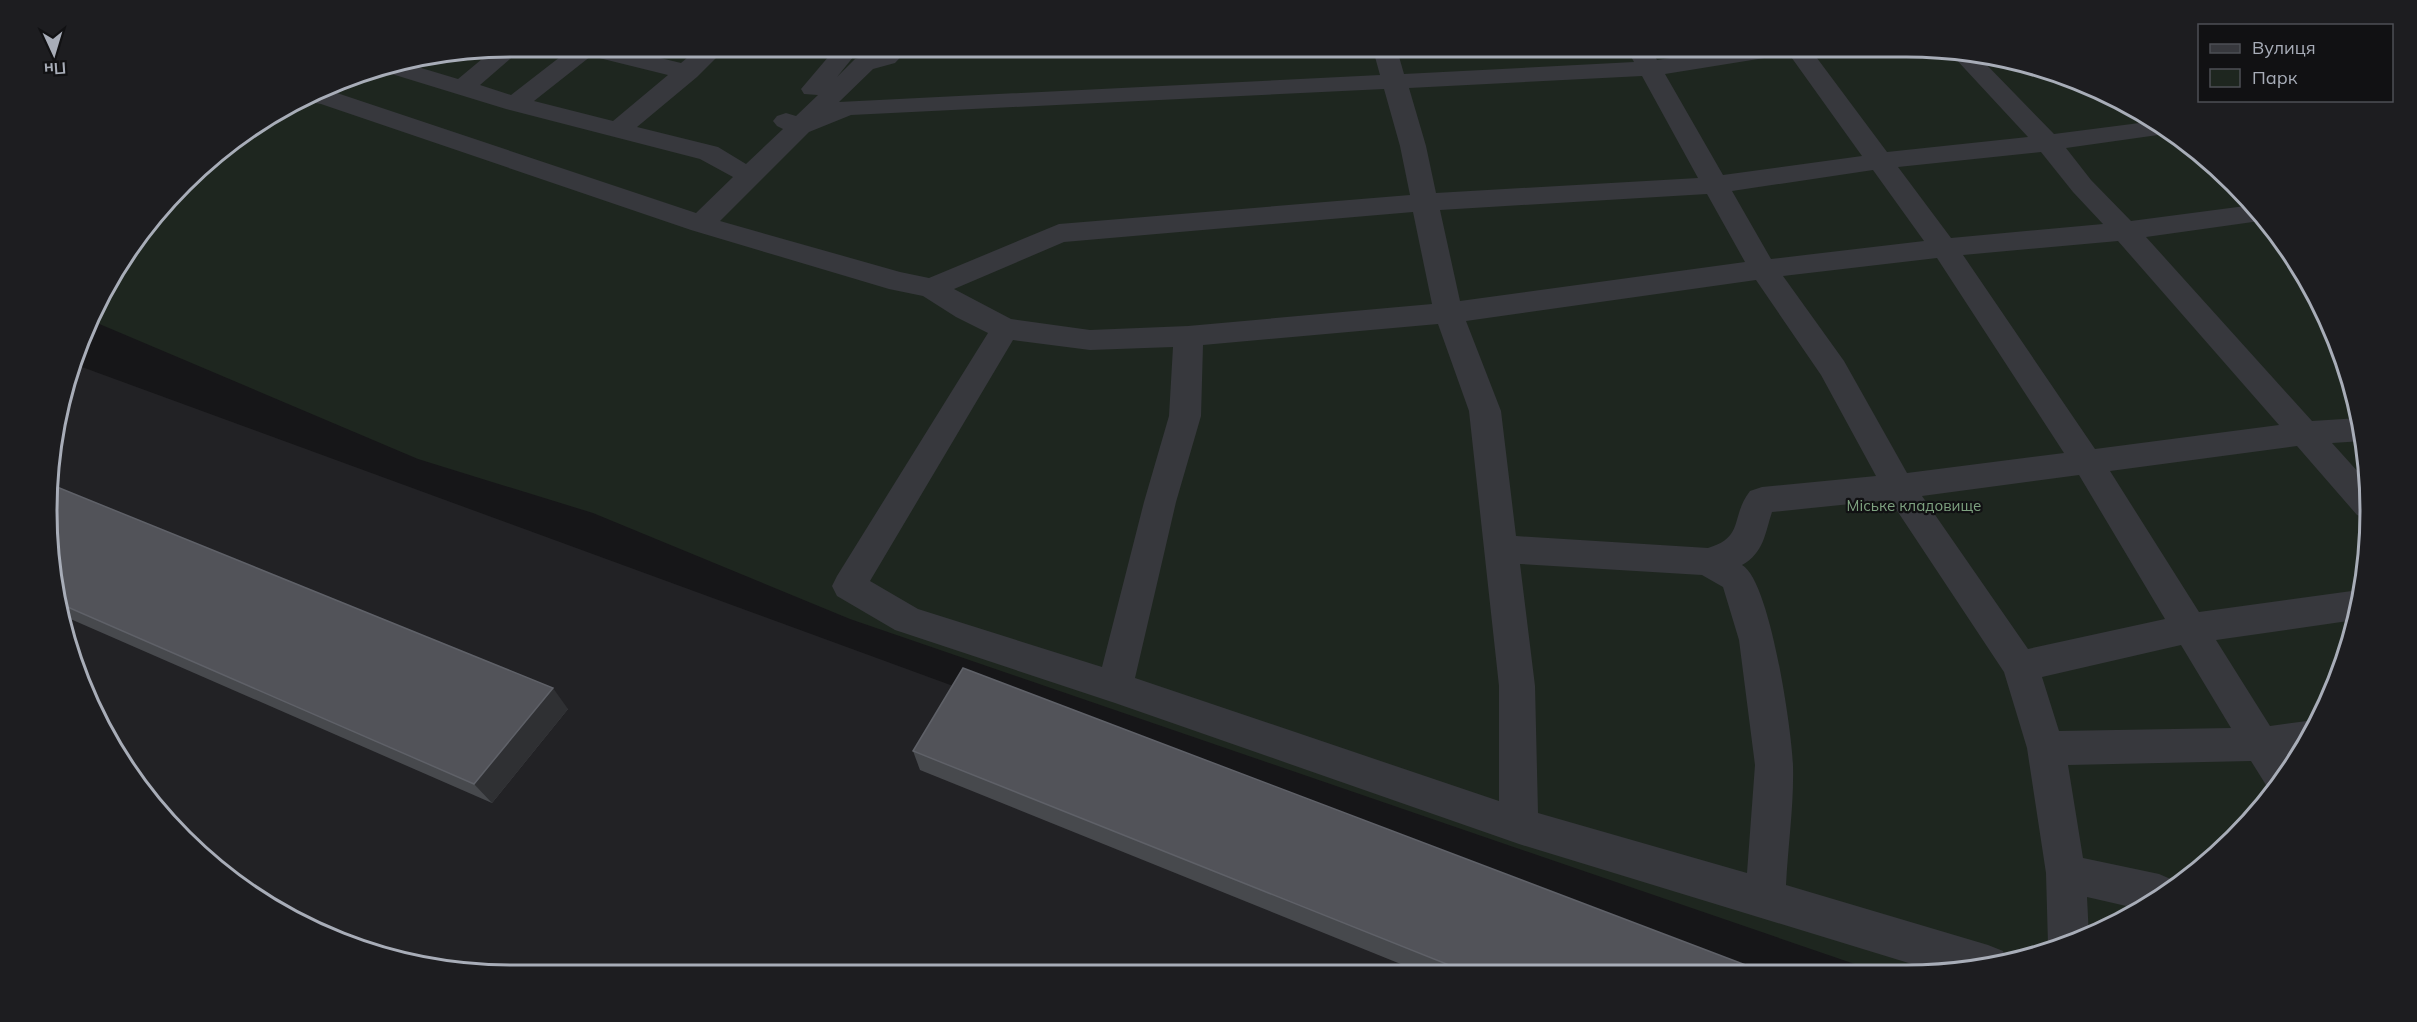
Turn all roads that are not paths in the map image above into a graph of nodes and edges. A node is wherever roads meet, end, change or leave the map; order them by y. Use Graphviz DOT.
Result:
graph roads {
  1 [pos="499,57"];
  2 [pos="572,57"];
  3 [pos="626,57"];
  4 [pos="705,57"];
  5 [pos="845,57"];
  6 [pos="866,57"];
  7 [pos="887,57"];
  8 [pos="1387,57"];
  9 [pos="1643,57"];
  10 [pos="1729,57"];
  11 [pos="1802,57"];
  12 [pos="1971,62"];
  13 [pos="413,68"];
  14 [pos="688,72"];
  15 [pos="1394,81"];
  16 [pos="461,88"];
  17 [pos="325,97"];
  18 [pos="515,104"];
  19 [pos="793,124"];
  20 [pos="2150,129"];
  21 [pos="617,131"];
  22 [pos="2048,143"];
  23 [pos="1881,161"];
  24 [pos="737,170"];
  25 [pos="1715,185"];
  26 [pos="1425,202"];
  27 [pos="2249,214"];
  28 [pos="694,222"];
  29 [pos="2125,231"];
  30 [pos="1944,248"];
  31 [pos="1763,269"];
  32 [pos="931,288"];
  33 [pos="1448,313"];
  34 [pos="1005,329"];
  35 [pos="1188,336"];
  36 [pos="2352,430"];
  37 [pos="2306,433"];
  38 [pos="2088,463"];
  39 [pos="1898,488"];
  40 [pos="2359,495"];
  41 [pos="1501,549"];
  42 [pos="1708,562"];
  43 [pos="2350,606"];
  44 [pos="2192,628"];
  45 [pos="2020,666"];
  46 [pos="1115,687"];
  47 [pos="2298,739"];
  48 [pos="2260,744"];
  49 [pos="2046,748"];
  50 [pos="2277,771"];
  51 [pos="1519,826"];
  52 [pos="2066,873"];
  53 [pos="2151,892"];
  54 [pos="1765,898"];
  55 [pos="2069,934"];
  56 [pos="1969,960"];
  1 -- 16 [label="street"];
  2 -- 18 [label="street"];
  3 -- 14 [label="street"];
  4 -- 14 [label="street"];
  5 -- 19 [label="street"];
  6 -- 7 [label="street"];
  8 -- 15 [label="street"];
  9 -- 10 [label="street"];
  9 -- 15 [label="street"];
  9 -- 25 [label="street"];
  11 -- 23 [label="street"];
  12 -- 22 [label="street"];
  13 -- 16 [label="street"];
  14 -- 21 [label="street"];
  15 -- 19 [label="street"];
  15 -- 26 [label="street"];
  16 -- 18 [label="street"];
  17 -- 28 [label="street"];
  18 -- 21 [label="street"];
  19 -- 24 [label="street"];
  19 -- 28 [label="street"];
  20 -- 22 [label="street"];
  21 -- 24 [label="street"];
  22 -- 23 [label="street"];
  22 -- 29 [label="street"];
  23 -- 25 [label="street"];
  23 -- 30 [label="street"];
  24 -- 28 [label="street"];
  25 -- 26 [label="street"];
  25 -- 31 [label="street"];
  26 -- 32 [label="street"];
  26 -- 33 [label="street"];
  27 -- 29 [label="street"];
  28 -- 32 [label="street"];
  29 -- 30 [label="street"];
  29 -- 37 [label="street"];
  30 -- 31 [label="street"];
  30 -- 38 [label="street"];
  31 -- 33 [label="street"];
  31 -- 39 [label="street"];
  32 -- 34 [label="street"];
  33 -- 35 [label="street"];
  33 -- 41 [label="street"];
  34 -- 35 [label="street"];
  34 -- 46 [label="street"];
  35 -- 46 [label="street"];
  36 -- 37 [label="street"];
  37 -- 38 [label="street"];
  37 -- 40 [label="street"];
  38 -- 39 [label="street"];
  38 -- 44 [label="street"];
  39 -- 42 [label="street"];
  39 -- 45 [label="street"];
  41 -- 42 [label="street"];
  41 -- 51 [label="street"];
  42 -- 54 [label="street"];
  43 -- 44 [label="street"];
  44 -- 45 [label="street"];
  44 -- 48 [label="street"];
  45 -- 49 [label="street"];
  46 -- 51 [label="street"];
  47 -- 48 [label="street"];
  48 -- 49 [label="street"];
  48 -- 50 [label="street"];
  49 -- 52 [label="street"];
  51 -- 54 [label="street"];
  52 -- 53 [label="street"];
  52 -- 55 [label="street"];
  54 -- 56 [label="street"];
}
